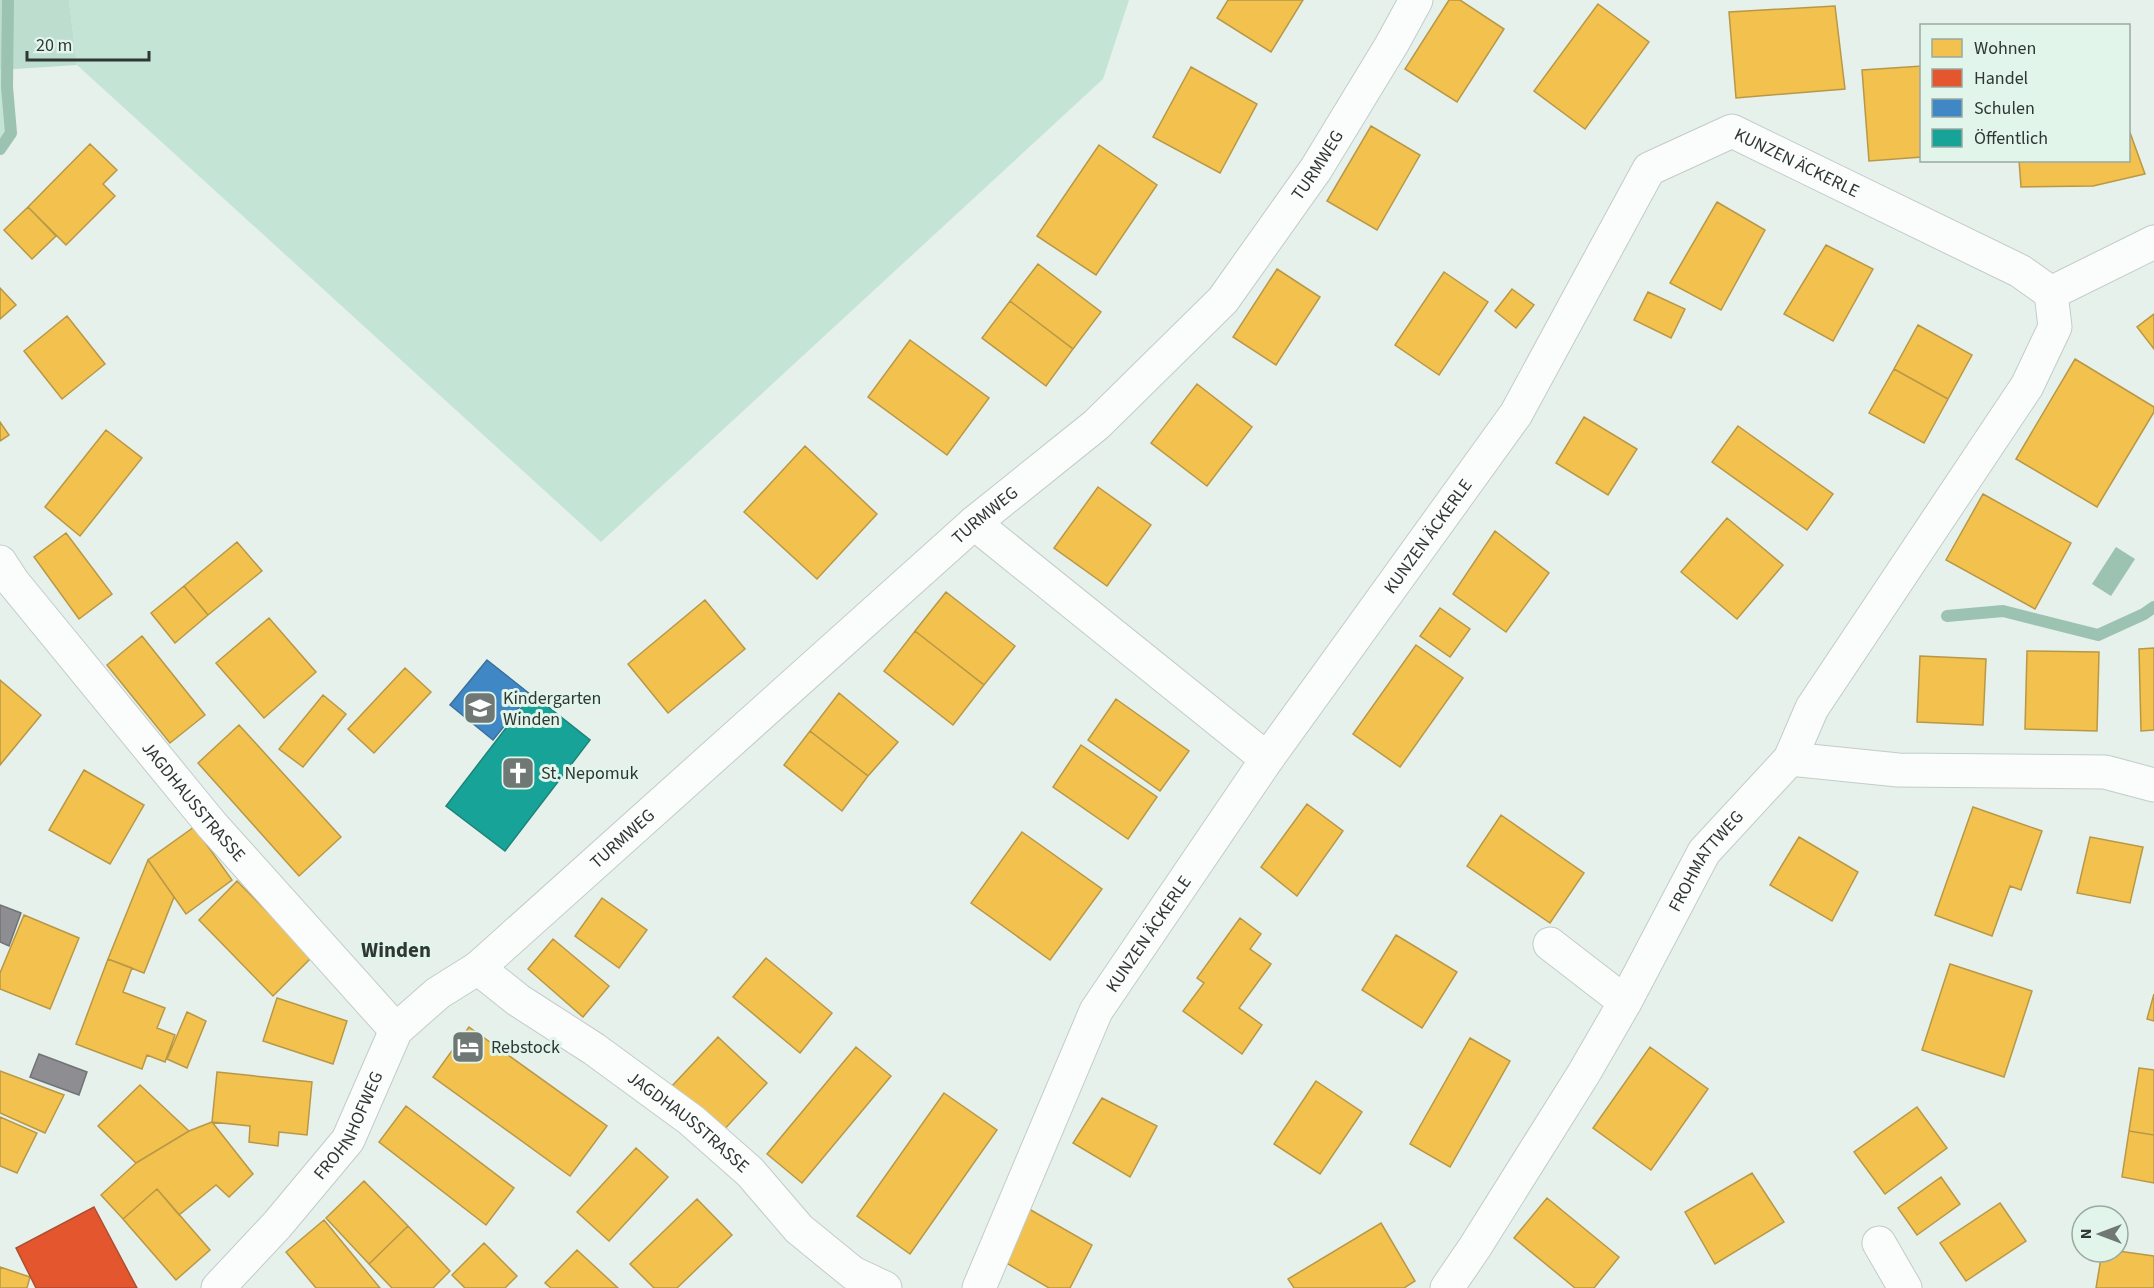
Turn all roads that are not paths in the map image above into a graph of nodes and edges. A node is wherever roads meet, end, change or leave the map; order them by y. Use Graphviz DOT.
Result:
graph roads {
  1 [pos="1416,0"];
  2 [pos="2154,242"];
  3 [pos="2051,293"];
  4 [pos="974,523"];
  5 [pos="4,581"];
  6 [pos="1267,759"];
  7 [pos="1790,759"];
  8 [pos="2154,786"];
  9 [pos="1550,944"];
  10 [pos="478,968"];
  11 [pos="1625,1002"];
  12 [pos="396,1030"];
  13 [pos="1879,1243"];
  14 [pos="218,1288"];
  15 [pos="885,1288"];
  16 [pos="979,1288"];
  17 [pos="1447,1288"];
  18 [pos="1905,1288"];
  1 -- 4 [label="street, TURMWEG"];
  2 -- 3 [label="street"];
  3 -- 6 [label="street, KUNZEN ÄCKERLE"];
  3 -- 7 [label="street"];
  4 -- 6 [label="street"];
  4 -- 10 [label="street, TURMWEG"];
  5 -- 12 [label="street, JAGDHAUSSTRASSE"];
  6 -- 16 [label="street, KUNZEN ÄCKERLE"];
  7 -- 8 [label="street"];
  7 -- 11 [label="street, FROHMATTWEG"];
  9 -- 11 [label="street"];
  10 -- 12 [label="street, FROHNHOFWEG"];
  10 -- 15 [label="street, JAGDHAUSSTRASSE"];
  11 -- 17 [label="street, FROHMATTWEG"];
  12 -- 14 [label="street, FROHNHOFWEG"];
  13 -- 18 [label="street"];
}
